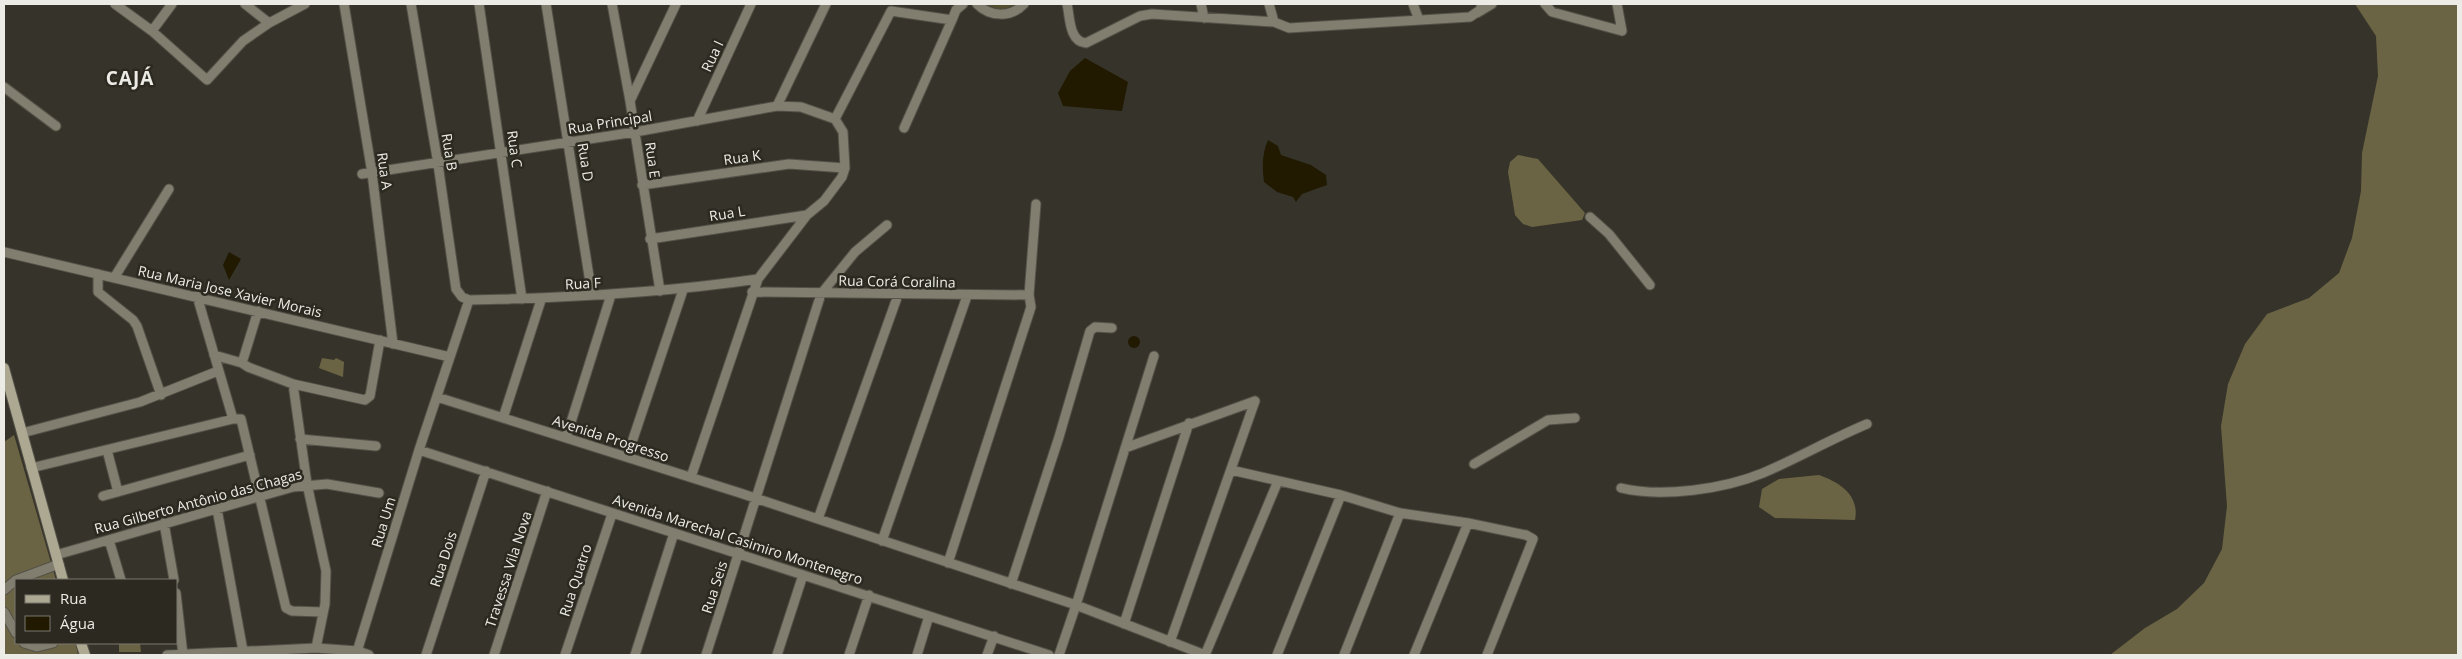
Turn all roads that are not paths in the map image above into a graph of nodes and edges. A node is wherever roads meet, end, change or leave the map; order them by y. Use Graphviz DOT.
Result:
graph roads {
  1 [pos="115,4"];
  2 [pos="172,4"];
  3 [pos="245,4"];
  4 [pos="306,4"];
  5 [pos="344,4"];
  6 [pos="411,4"];
  7 [pos="479,4"];
  8 [pos="546,4"];
  9 [pos="612,4"];
  10 [pos="676,4"];
  11 [pos="751,4"];
  12 [pos="826,4"];
  13 [pos="963,4"];
  14 [pos="977,4"];
  15 [pos="1024,4"];
  16 [pos="1067,4"];
  17 [pos="1201,4"];
  18 [pos="1269,4"];
  19 [pos="1413,4"];
  20 [pos="1482,4"];
  21 [pos="1492,4"];
  22 [pos="1543,4"];
  23 [pos="1617,4"];
  24 [pos="1476,14"];
  25 [pos="1204,18"];
  26 [pos="952,20"];
  27 [pos="1419,20"];
  28 [pos="269,22"];
  29 [pos="1274,22"];
  30 [pos="152,31"];
  31 [pos="4,87"];
  32 [pos="630,101"];
  33 [pos="777,106"];
  34 [pos="835,119"];
  35 [pos="697,121"];
  36 [pos="56,126"];
  37 [pos="904,128"];
  38 [pos="635,132"];
  39 [pos="569,143"];
  40 [pos="502,153"];
  41 [pos="438,164"];
  42 [pos="845,168"];
  43 [pos="372,173"];
  44 [pos="362,174"];
  45 [pos="642,185"];
  46 [pos="168,190"];
  47 [pos="1036,204"];
  48 [pos="807,215"];
  49 [pos="1590,217"];
  50 [pos="887,225"];
  51 [pos="650,239"];
  52 [pos="4,252"];
  53 [pos="98,274"];
  54 [pos="114,278"];
  55 [pos="758,279"];
  56 [pos="1650,285"];
  57 [pos="683,290"];
  58 [pos="660,291"];
  59 [pos="752,292"];
  60 [pos="821,294"];
  61 [pos="592,295"];
  62 [pos="611,295"];
  63 [pos="898,295"];
  64 [pos="1029,295"];
  65 [pos="197,296"];
  66 [pos="967,296"];
  67 [pos="522,299"];
  68 [pos="469,300"];
  69 [pos="541,300"];
  70 [pos="258,311"];
  71 [pos="1112,328"];
  72 [pos="380,340"];
  73 [pos="393,344"];
  74 [pos="214,355"];
  75 [pos="1154,356"];
  76 [pos="450,357"];
  77 [pos="242,363"];
  78 [pos="4,368"];
  79 [pos="218,371"];
  80 [pos="293,384"];
  81 [pos="161,395"];
  82 [pos="437,397"];
  83 [pos="503,418"];
  84 [pos="1576,418"];
  85 [pos="233,419"];
  86 [pos="1189,423"];
  87 [pos="1866,424"];
  88 [pos="22,433"];
  89 [pos="566,438"];
  90 [pos="300,439"];
  91 [pos="376,446"];
  92 [pos="1125,448"];
  93 [pos="107,450"];
  94 [pos="419,450"];
  95 [pos="250,455"];
  96 [pos="627,457"];
  97 [pos="1474,464"];
  98 [pos="31,468"];
  99 [pos="1231,470"];
  100 [pos="486,471"];
  101 [pos="691,477"];
  102 [pos="1278,482"];
  103 [pos="307,484"];
  104 [pos="1621,488"];
  105 [pos="547,491"];
  106 [pos="118,492"];
  107 [pos="379,493"];
  108 [pos="1342,495"];
  109 [pos="103,496"];
  110 [pos="260,496"];
  111 [pos="757,498"];
  112 [pos="217,509"];
  113 [pos="1400,513"];
  114 [pos="612,514"];
  115 [pos="818,519"];
  116 [pos="164,523"];
  117 [pos="1468,523"];
  118 [pos="674,533"];
  119 [pos="109,540"];
  120 [pos="882,541"];
  121 [pos="739,555"];
  122 [pos="57,559"];
  123 [pos="948,563"];
  124 [pos="803,575"];
  125 [pos="18,579"];
  126 [pos="63,579"];
  127 [pos="121,579"];
  128 [pos="174,579"];
  129 [pos="15,581"];
  130 [pos="1011,584"];
  131 [pos="4,590"];
  132 [pos="869,595"];
  133 [pos="1076,606"];
  134 [pos="178,611"];
  135 [pos="4,612"];
  136 [pos="323,612"];
  137 [pos="929,616"];
  138 [pos="1124,624"];
  139 [pos="15,631"];
  140 [pos="994,636"];
  141 [pos="1170,642"];
  142 [pos="27,644"];
  143 [pos="49,644"];
  144 [pos="316,648"];
  145 [pos="243,651"];
  146 [pos="357,653"];
  147 [pos="167,655"];
  148 [pos="183,655"];
  149 [pos="369,655"];
  150 [pos="426,655"];
  151 [pos="494,655"];
  152 [pos="565,655"];
  153 [pos="634,655"];
  154 [pos="706,655"];
  155 [pos="777,655"];
  156 [pos="849,655"];
  157 [pos="917,655"];
  158 [pos="988,655"];
  159 [pos="1049,655"];
  160 [pos="1059,655"];
  161 [pos="1205,655"];
  162 [pos="1277,655"];
  163 [pos="1344,655"];
  164 [pos="1414,655"];
  165 [pos="1487,655"];
  1 -- 30 [label="street"];
  2 -- 30 [label="street"];
  3 -- 28 [label="street"];
  4 -- 28 [label="street"];
  5 -- 43 [label="street, Rua A"];
  6 -- 41 [label="street, Rua B"];
  7 -- 40 [label="street, Rua C"];
  8 -- 39 [label="street, Rua D"];
  9 -- 32 [label="street, Rua E"];
  10 -- 32 [label="street"];
  11 -- 35 [label="street, Rua I"];
  12 -- 33 [label="street"];
  13 -- 26 [label="street"];
  14 -- 15 [label="street"];
  16 -- 25 [label="street"];
  17 -- 25 [label="street"];
  18 -- 29 [label="street"];
  19 -- 27 [label="street"];
  20 -- 24 [label="street"];
  21 -- 24 [label="street"];
  22 -- 23 [label="street"];
  24 -- 27 [label="street"];
  25 -- 29 [label="street"];
  26 -- 34 [label="street"];
  26 -- 37 [label="street"];
  27 -- 29 [label="street"];
  28 -- 30 [label="street"];
  31 -- 36 [label="street"];
  32 -- 38 [label="street, Rua E"];
  33 -- 34 [label="street, Rua Principal"];
  33 -- 35 [label="street, Rua Principal"];
  34 -- 42 [label="street"];
  35 -- 38 [label="street, Rua Principal"];
  38 -- 39 [label="street, Rua Principal"];
  38 -- 45 [label="street, Rua E"];
  39 -- 40 [label="street, Rua Principal"];
  39 -- 61 [label="street, Rua D"];
  40 -- 41 [label="street, Rua Principal"];
  40 -- 67 [label="street, Rua C"];
  41 -- 43 [label="street, Rua Principal"];
  41 -- 68 [label="street, Rua B"];
  42 -- 45 [label="street, Rua K"];
  42 -- 48 [label="street"];
  43 -- 44 [label="street, Rua Principal"];
  43 -- 73 [label="street, Rua A"];
  45 -- 51 [label="street, Rua E"];
  46 -- 54 [label="street"];
  47 -- 64 [label="street"];
  48 -- 51 [label="street, Rua L"];
  48 -- 55 [label="street"];
  49 -- 56 [label="street"];
  50 -- 60 [label="street"];
  51 -- 58 [label="street, Rua E"];
  52 -- 53 [label="street, Rua Maria Jose Xavier Morais"];
  53 -- 54 [label="street, Rua Maria Jose Xavier Morais"];
  53 -- 81 [label="street"];
  54 -- 65 [label="street, Rua Maria Jose Xavier Morais"];
  55 -- 57 [label="street, Rua F"];
  55 -- 59 [label="street"];
  57 -- 58 [label="street, Rua F"];
  57 -- 96 [label="street"];
  58 -- 62 [label="street, Rua F"];
  59 -- 60 [label="street, Rua Corá Coralina"];
  59 -- 101 [label="street"];
  60 -- 63 [label="street, Rua Corá Coralina"];
  60 -- 111 [label="street, Rua Seis"];
  61 -- 62 [label="street, Rua F"];
  61 -- 69 [label="street, Rua F"];
  62 -- 89 [label="street"];
  63 -- 66 [label="street, Rua Corá Coralina"];
  63 -- 115 [label="street"];
  64 -- 66 [label="street, Rua Corá Coralina"];
  64 -- 123 [label="street"];
  65 -- 70 [label="street, Rua Maria Jose Xavier Morais"];
  65 -- 74 [label="street"];
  66 -- 120 [label="street"];
  67 -- 68 [label="street, Rua F"];
  67 -- 69 [label="street, Rua F"];
  68 -- 76 [label="street"];
  69 -- 83 [label="street"];
  70 -- 72 [label="street, Rua Maria Jose Xavier Morais"];
  70 -- 77 [label="street"];
  71 -- 130 [label="street"];
  72 -- 73 [label="street, Rua Maria Jose Xavier Morais"];
  72 -- 80 [label="street"];
  73 -- 76 [label="street, Rua Maria Jose Xavier Morais"];
  74 -- 77 [label="street"];
  74 -- 79 [label="street"];
  75 -- 92 [label="street"];
  76 -- 82 [label="street, Rua Um"];
  77 -- 80 [label="street"];
  78 -- 88 [label="main road"];
  79 -- 81 [label="street"];
  79 -- 85 [label="street"];
  80 -- 90 [label="street"];
  81 -- 88 [label="street"];
  82 -- 83 [label="street, Avenida Progresso"];
  82 -- 94 [label="street, Rua Um"];
  83 -- 89 [label="street, Avenida Progresso"];
  84 -- 97 [label="street"];
  85 -- 93 [label="street"];
  85 -- 95 [label="street"];
  86 -- 92 [label="street"];
  86 -- 99 [label="street"];
  86 -- 138 [label="street"];
  87 -- 104 [label="street"];
  88 -- 98 [label="main road"];
  89 -- 96 [label="street, Avenida Progresso"];
  90 -- 91 [label="street"];
  90 -- 103 [label="street"];
  92 -- 133 [label="street"];
  93 -- 98 [label="street"];
  93 -- 106 [label="street"];
  94 -- 100 [label="street, Avenida Marechal Casimiro Montenegro"];
  94 -- 146 [label="street, Rua Um"];
  95 -- 106 [label="street"];
  95 -- 110 [label="street"];
  96 -- 101 [label="street, Avenida Progresso"];
  98 -- 122 [label="main road"];
  99 -- 102 [label="street"];
  99 -- 141 [label="street"];
  100 -- 105 [label="street, Avenida Marechal Casimiro Montenegro"];
  100 -- 150 [label="street, Rua Dois"];
  101 -- 111 [label="street, Avenida Progresso"];
  102 -- 108 [label="street"];
  102 -- 161 [label="street"];
  103 -- 107 [label="street, Rua Gilberto Antônio das Chagas"];
  103 -- 110 [label="street, Rua Gilberto Antônio das Chagas"];
  103 -- 136 [label="street"];
  105 -- 114 [label="street, Avenida Marechal Casimiro Montenegro"];
  105 -- 151 [label="street, Travessa Vila Nova"];
  106 -- 109 [label="street"];
  108 -- 113 [label="street"];
  108 -- 162 [label="street"];
  110 -- 112 [label="street, Rua Gilberto Antônio das Chagas"];
  110 -- 136 [label="street"];
  111 -- 115 [label="street, Avenida Progresso"];
  111 -- 121 [label="street, Rua Seis"];
  112 -- 116 [label="street, Rua Gilberto Antônio das Chagas"];
  112 -- 145 [label="street"];
  113 -- 117 [label="street"];
  113 -- 163 [label="street"];
  114 -- 118 [label="street, Avenida Marechal Casimiro Montenegro"];
  114 -- 152 [label="street, Rua Quatro"];
  115 -- 120 [label="street, Avenida Progresso"];
  116 -- 119 [label="street, Rua Gilberto Antônio das Chagas"];
  116 -- 128 [label="street"];
  117 -- 164 [label="street"];
  117 -- 165 [label="street"];
  118 -- 121 [label="street, Avenida Marechal Casimiro Montenegro"];
  118 -- 153 [label="street"];
  119 -- 122 [label="street, Rua Gilberto Antônio das Chagas"];
  119 -- 127 [label="street"];
  120 -- 123 [label="street, Avenida Progresso"];
  121 -- 124 [label="street, Avenida Marechal Casimiro Montenegro"];
  121 -- 154 [label="street, Rua Seis"];
  122 -- 125 [label="street, Rua Gilberto Antônio das Chagas"];
  122 -- 126 [label="main road"];
  123 -- 130 [label="street, Avenida Progresso"];
  124 -- 132 [label="street, Avenida Marechal Casimiro Montenegro"];
  124 -- 155 [label="street"];
  129 -- 131 [label="street, Rua Gilberto Antônio das Chagas"];
  130 -- 133 [label="street, Avenida Progresso"];
  132 -- 137 [label="street, Avenida Marechal Casimiro Montenegro"];
  132 -- 156 [label="street"];
  133 -- 138 [label="street, Avenida Progresso"];
  133 -- 160 [label="street"];
  134 -- 148 [label="street"];
  135 -- 139 [label="street"];
  136 -- 144 [label="street"];
  137 -- 140 [label="street, Avenida Marechal Casimiro Montenegro"];
  137 -- 157 [label="street"];
  138 -- 141 [label="street, Avenida Progresso"];
  140 -- 158 [label="street"];
  140 -- 159 [label="street, Avenida Marechal Casimiro Montenegro"];
  141 -- 161 [label="street, Avenida Progresso"];
  142 -- 143 [label="street"];
  144 -- 145 [label="street"];
  144 -- 146 [label="street"];
  145 -- 148 [label="street"];
  146 -- 149 [label="street"];
  147 -- 148 [label="street"];
}
